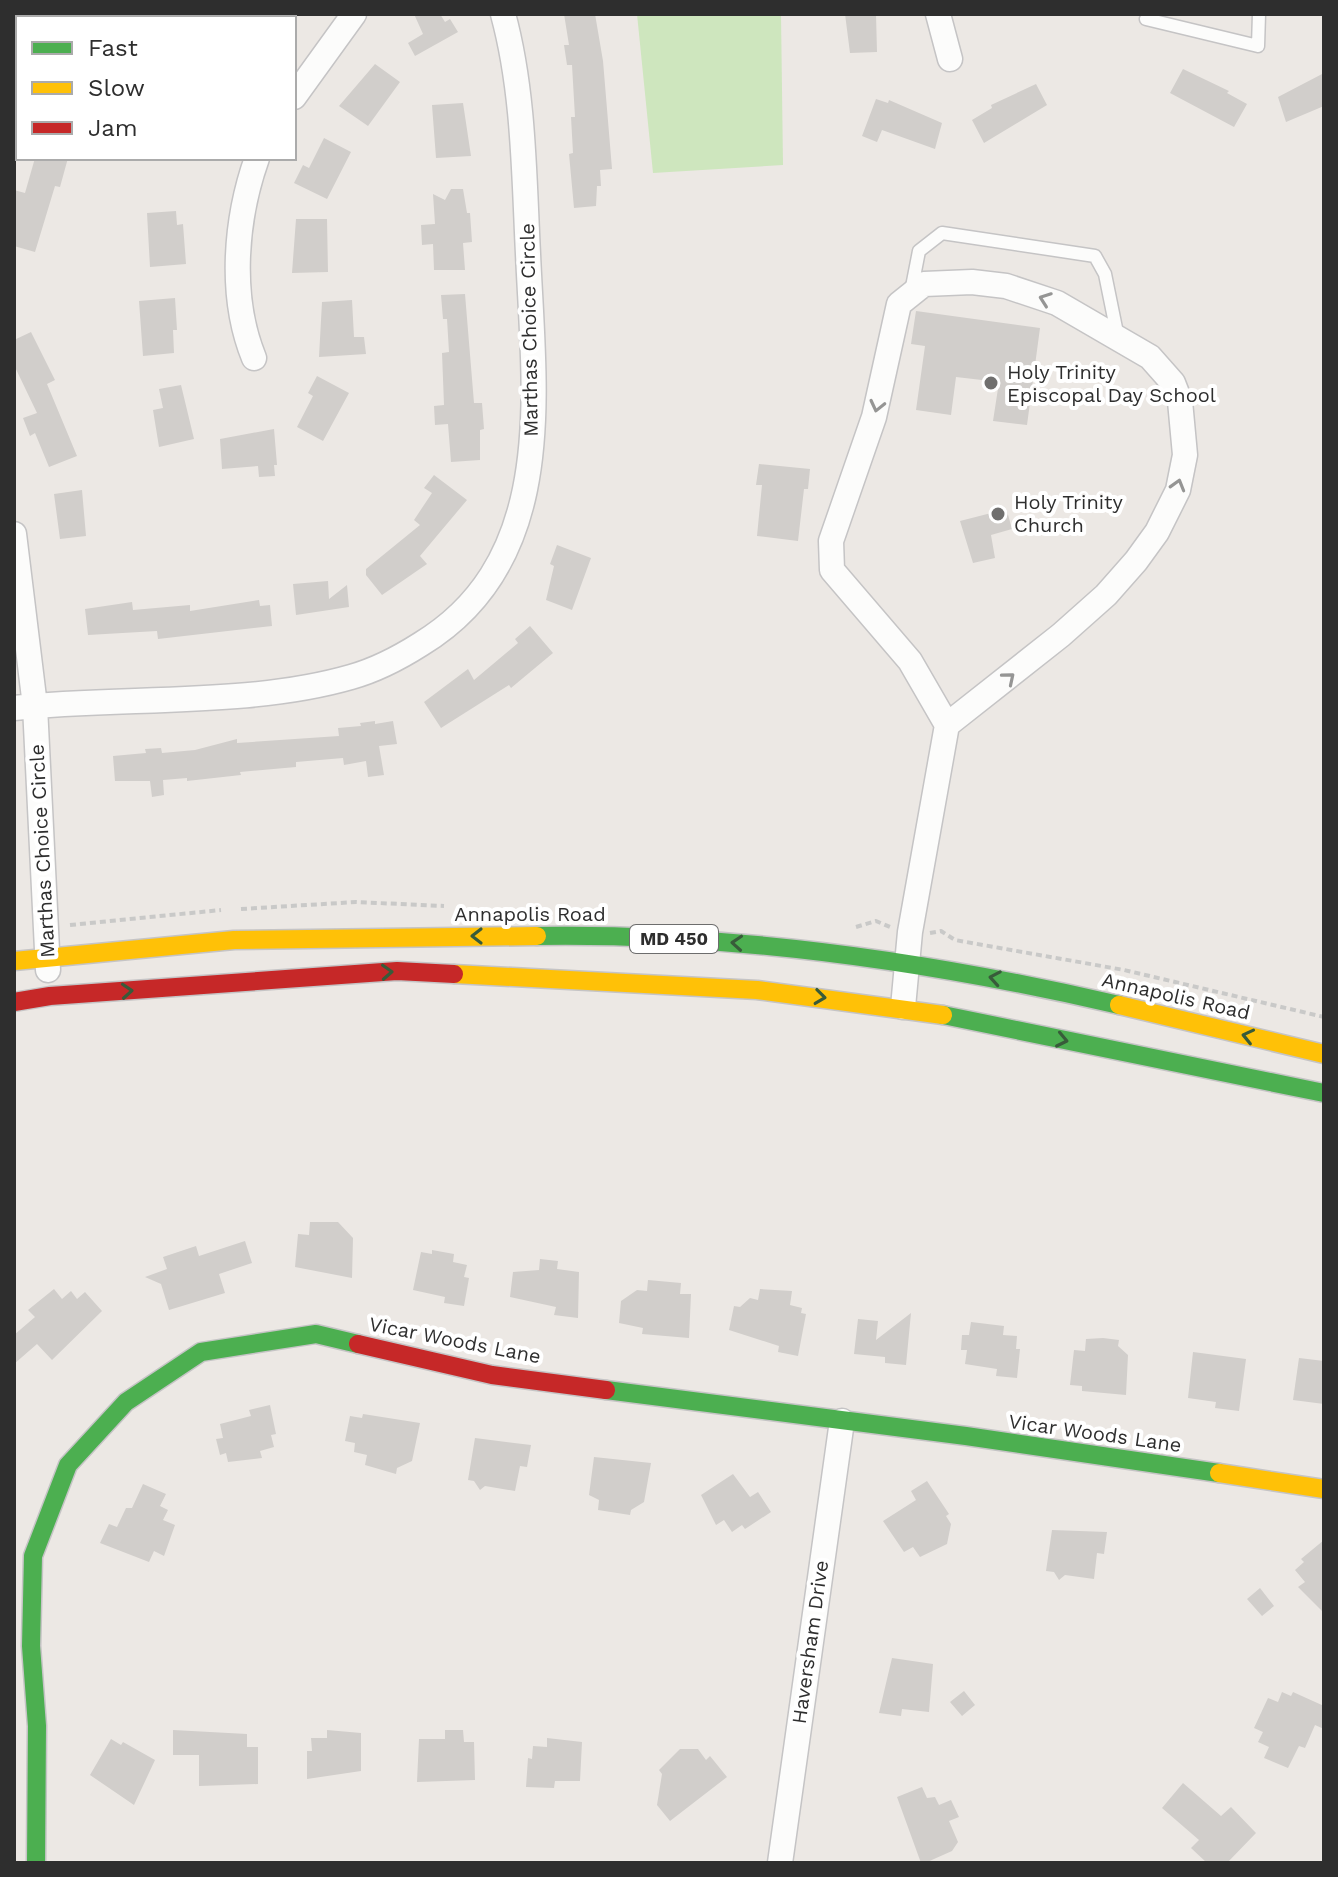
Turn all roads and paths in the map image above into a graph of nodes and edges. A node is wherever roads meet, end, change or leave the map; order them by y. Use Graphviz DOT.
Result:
graph roads {
  1 [pos="354,14"];
  2 [pos="503,14"];
  3 [pos="938,14"];
  4 [pos="1259,14"];
  5 [pos="1146,19"];
  6 [pos="950,59"];
  7 [pos="296,94"];
  8 [pos="256,160"];
  9 [pos="911,292"];
  10 [pos="1118,338"];
  11 [pos="254,358"];
  12 [pos="14,534"];
  13 [pos="24,707"];
  14 [pos="947,725"];
  15 [pos="48,956"];
  16 [pos="14,961"];
  17 [pos="907,964"];
  18 [pos="50,996"];
  19 [pos="14,1002"];
  20 [pos="903,1007"];
  21 [pos="1324,1054"];
  22 [pos="1324,1093"];
  23 [pos="842,1421"];
  24 [pos="1324,1489"];
  25 [pos="36,1863"];
  26 [pos="780,1863"];
  1 -- 7 [label="street"];
  2 -- 13 [label="street, Marthas Choice Circle"];
  3 -- 6 [label="street"];
  4 -- 5 [label="lane"];
  8 -- 11 [label="street"];
  10 -- 9 [label="street, one-way"];
  9 -- 10 [label="lane"];
  9 -- 14 [label="street, one-way"];
  14 -- 10 [label="street, one-way"];
  12 -- 13 [label="street, Marthas Choice Circle"];
  13 -- 15 [label="street, Marthas Choice Circle"];
  14 -- 17 [label="street"];
  15 -- 16 [label="main road, Annapolis Road / MD 450"];
  17 -- 15 [label="main road, Annapolis Road / MD 450, one-way"];
  15 -- 18 [label="street, Marthas Choice Circle"];
  17 -- 20 [label="street"];
  21 -- 17 [label="main road, Annapolis Road / MD 450, one-way"];
  18 -- 19 [label="main road"];
  18 -- 20 [label="main road, one-way"];
  20 -- 22 [label="main road, one-way"];
  23 -- 24 [label="main road, Vicar Woods Lane"];
  23 -- 25 [label="main road, Vicar Woods Lane"];
  23 -- 26 [label="street, Haversham Drive"];
}
